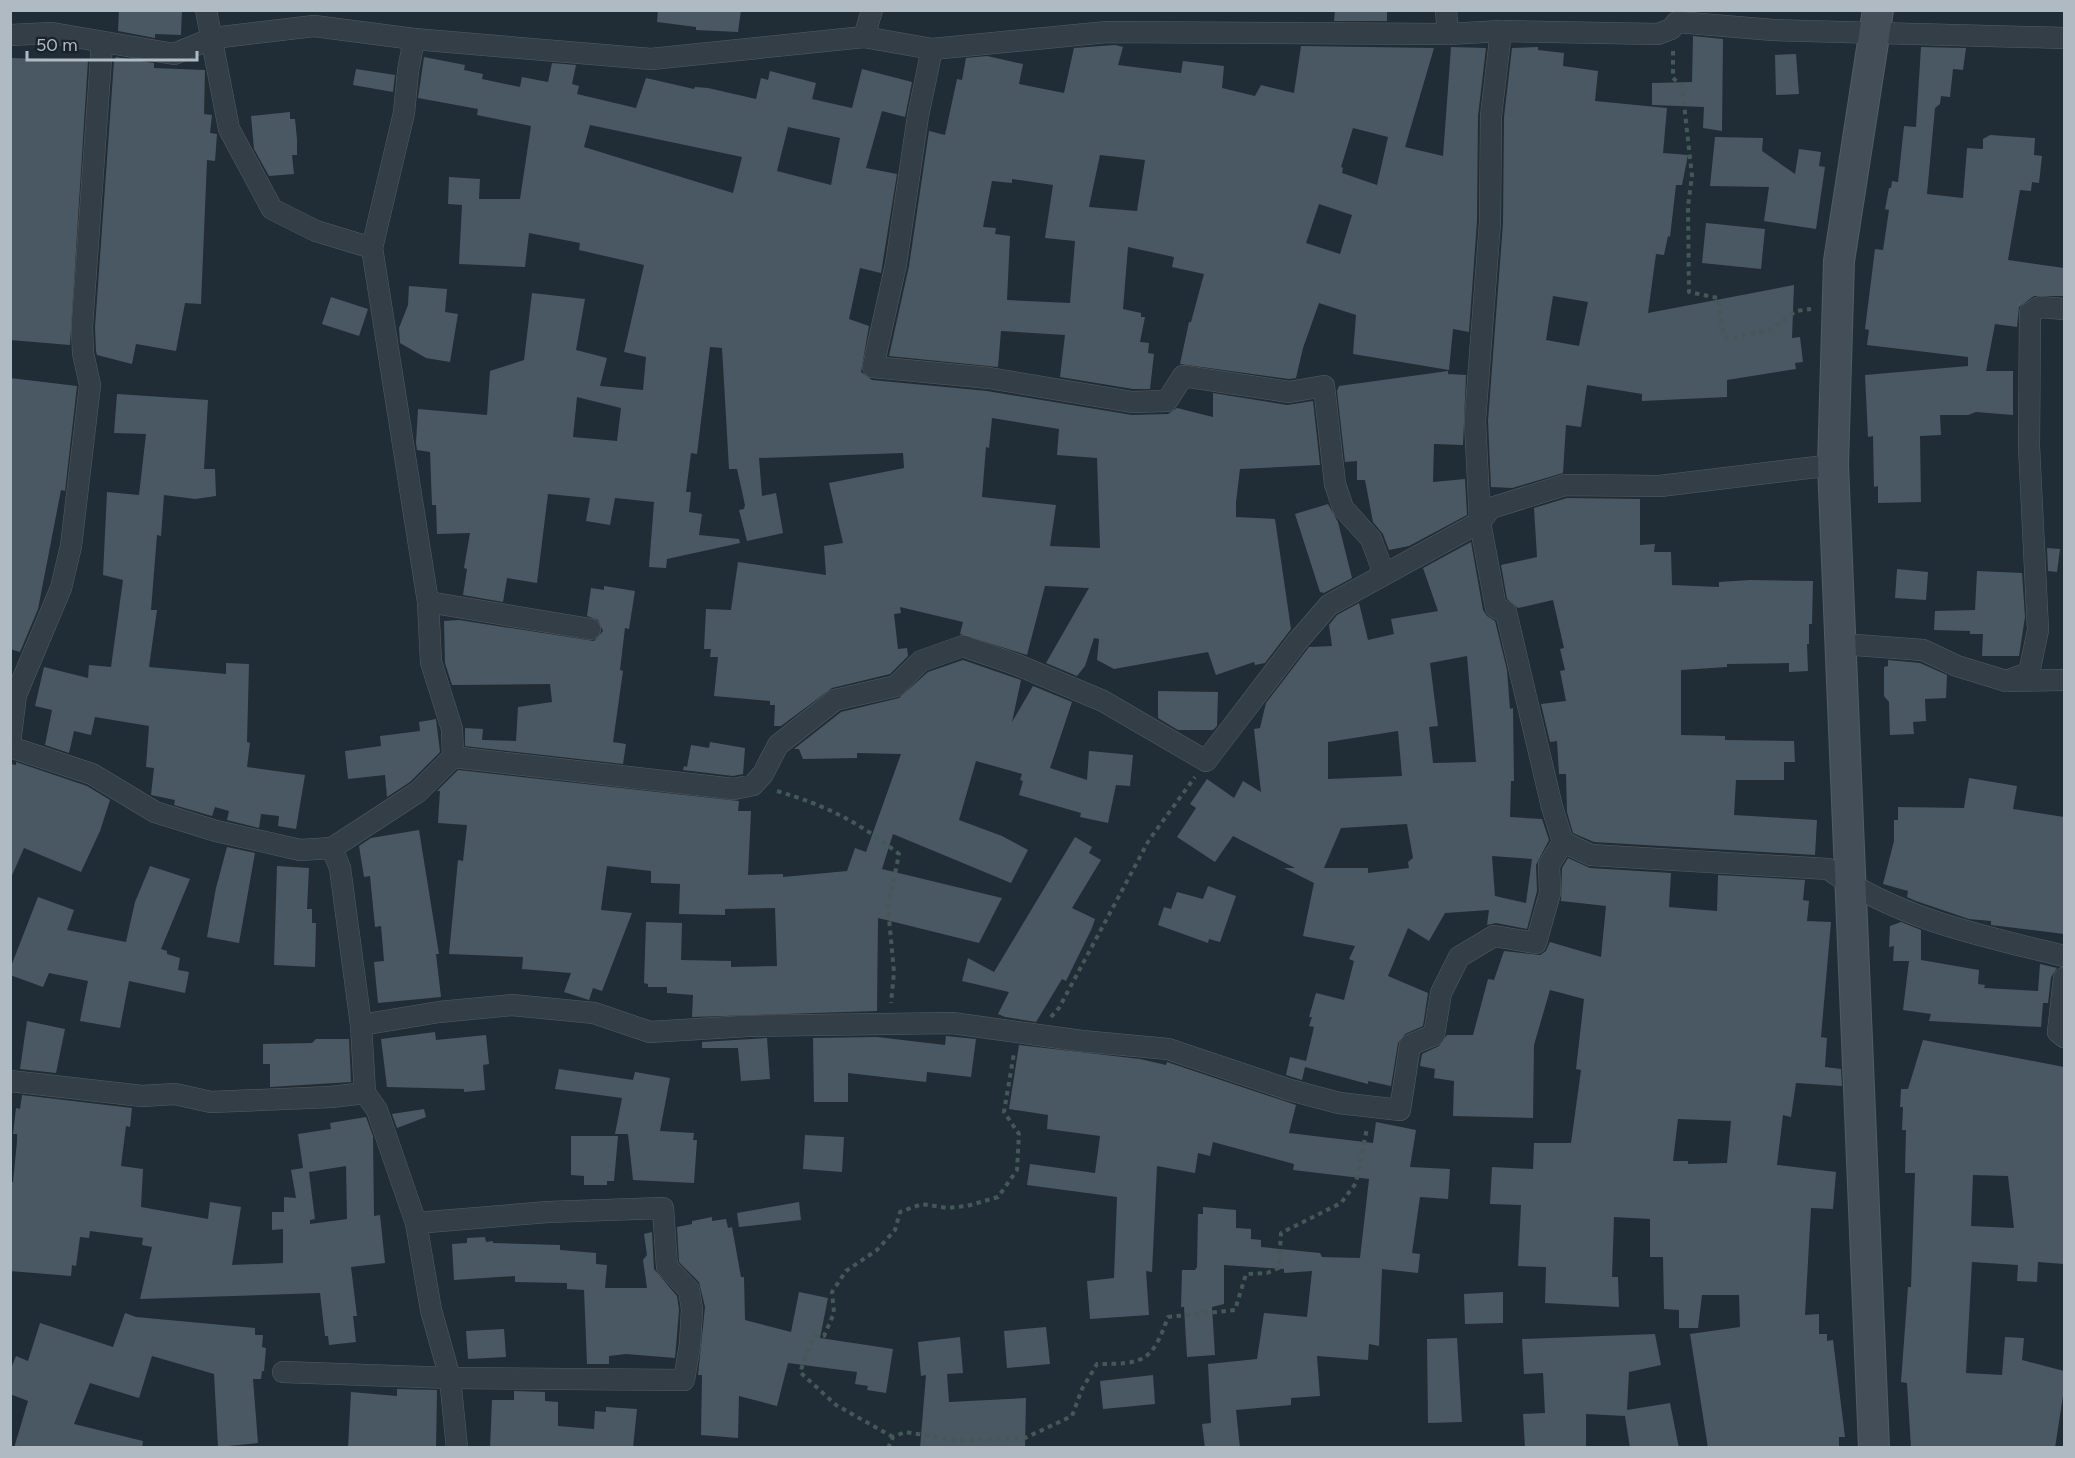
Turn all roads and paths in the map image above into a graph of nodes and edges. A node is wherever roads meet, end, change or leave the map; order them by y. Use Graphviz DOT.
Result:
graph roads {
  1 [pos="206,10"];
  2 [pos="872,10"];
  3 [pos="1446,10"];
  4 [pos="278,20"];
  5 [pos="1876,22"];
  6 [pos="1671,29"];
  7 [pos="1501,31"];
  8 [pos="1448,34"];
  9 [pos="10,35"];
  10 [pos="864,37"];
  11 [pos="213,38"];
  12 [pos="2064,38"];
  13 [pos="414,39"];
  14 [pos="102,44"];
  15 [pos="933,49"];
  16 [pos="372,249"];
  17 [pos="1838,308"];
  18 [pos="2064,309"];
  19 [pos="1833,465"];
  20 [pos="1480,522"];
  21 [pos="1384,574"];
  22 [pos="428,602"];
  23 [pos="590,629"];
  24 [pos="1842,644"];
  25 [pos="2064,680"];
  26 [pos="2006,681"];
  27 [pos="10,745"];
  28 [pos="453,758"];
  29 [pos="1206,761"];
  30 [pos="753,785"];
  31 [pos="1563,842"];
  32 [pos="332,848"];
  33 [pos="1852,886"];
  34 [pos="2064,956"];
  35 [pos="2064,978"];
  36 [pos="361,1025"];
  37 [pos="888,1026"];
  38 [pos="1019,1032"];
  39 [pos="2064,1037"];
  40 [pos="10,1081"];
  41 [pos="365,1093"];
  42 [pos="1371,1108"];
  43 [pos="416,1223"];
  44 [pos="283,1372"];
  45 [pos="450,1378"];
  46 [pos="893,1437"];
  47 [pos="457,1448"];
  48 [pos="888,1448"];
  49 [pos="1874,1448"];
  1 -- 11 [label="street"];
  2 -- 10 [label="street"];
  3 -- 8 [label="street"];
  4 -- 11 [label="street"];
  4 -- 13 [label="street"];
  5 -- 6 [label="street"];
  5 -- 12 [label="street"];
  5 -- 17 [label="main road"];
  6 -- 7 [label="street"];
  6 -- 17 [label="path"];
  7 -- 8 [label="street"];
  7 -- 20 [label="street"];
  8 -- 15 [label="street"];
  9 -- 14 [label="street"];
  10 -- 13 [label="street"];
  10 -- 15 [label="street"];
  11 -- 14 [label="street"];
  11 -- 16 [label="street"];
  13 -- 16 [label="street"];
  14 -- 27 [label="street"];
  15 -- 21 [label="street"];
  16 -- 22 [label="street"];
  17 -- 19 [label="main road"];
  18 -- 26 [label="street"];
  19 -- 20 [label="street"];
  19 -- 24 [label="main road"];
  20 -- 21 [label="street"];
  20 -- 31 [label="street"];
  21 -- 29 [label="street"];
  22 -- 23 [label="street"];
  22 -- 28 [label="street"];
  24 -- 26 [label="street"];
  24 -- 33 [label="main road"];
  25 -- 26 [label="street"];
  27 -- 32 [label="street"];
  28 -- 30 [label="street"];
  28 -- 32 [label="street"];
  29 -- 30 [label="street"];
  29 -- 38 [label="path"];
  30 -- 37 [label="path"];
  31 -- 33 [label="street"];
  31 -- 42 [label="street"];
  32 -- 36 [label="street"];
  33 -- 34 [label="street"];
  33 -- 49 [label="main road"];
  35 -- 39 [label="street"];
  36 -- 37 [label="street"];
  36 -- 41 [label="street"];
  37 -- 38 [label="street"];
  38 -- 42 [label="street"];
  38 -- 46 [label="path"];
  40 -- 41 [label="street"];
  41 -- 43 [label="street"];
  42 -- 46 [label="path"];
  43 -- 45 [label="street"];
  43 -- 45 [label="street"];
  44 -- 45 [label="street"];
  45 -- 47 [label="street"];
  46 -- 48 [label="path"];
}
